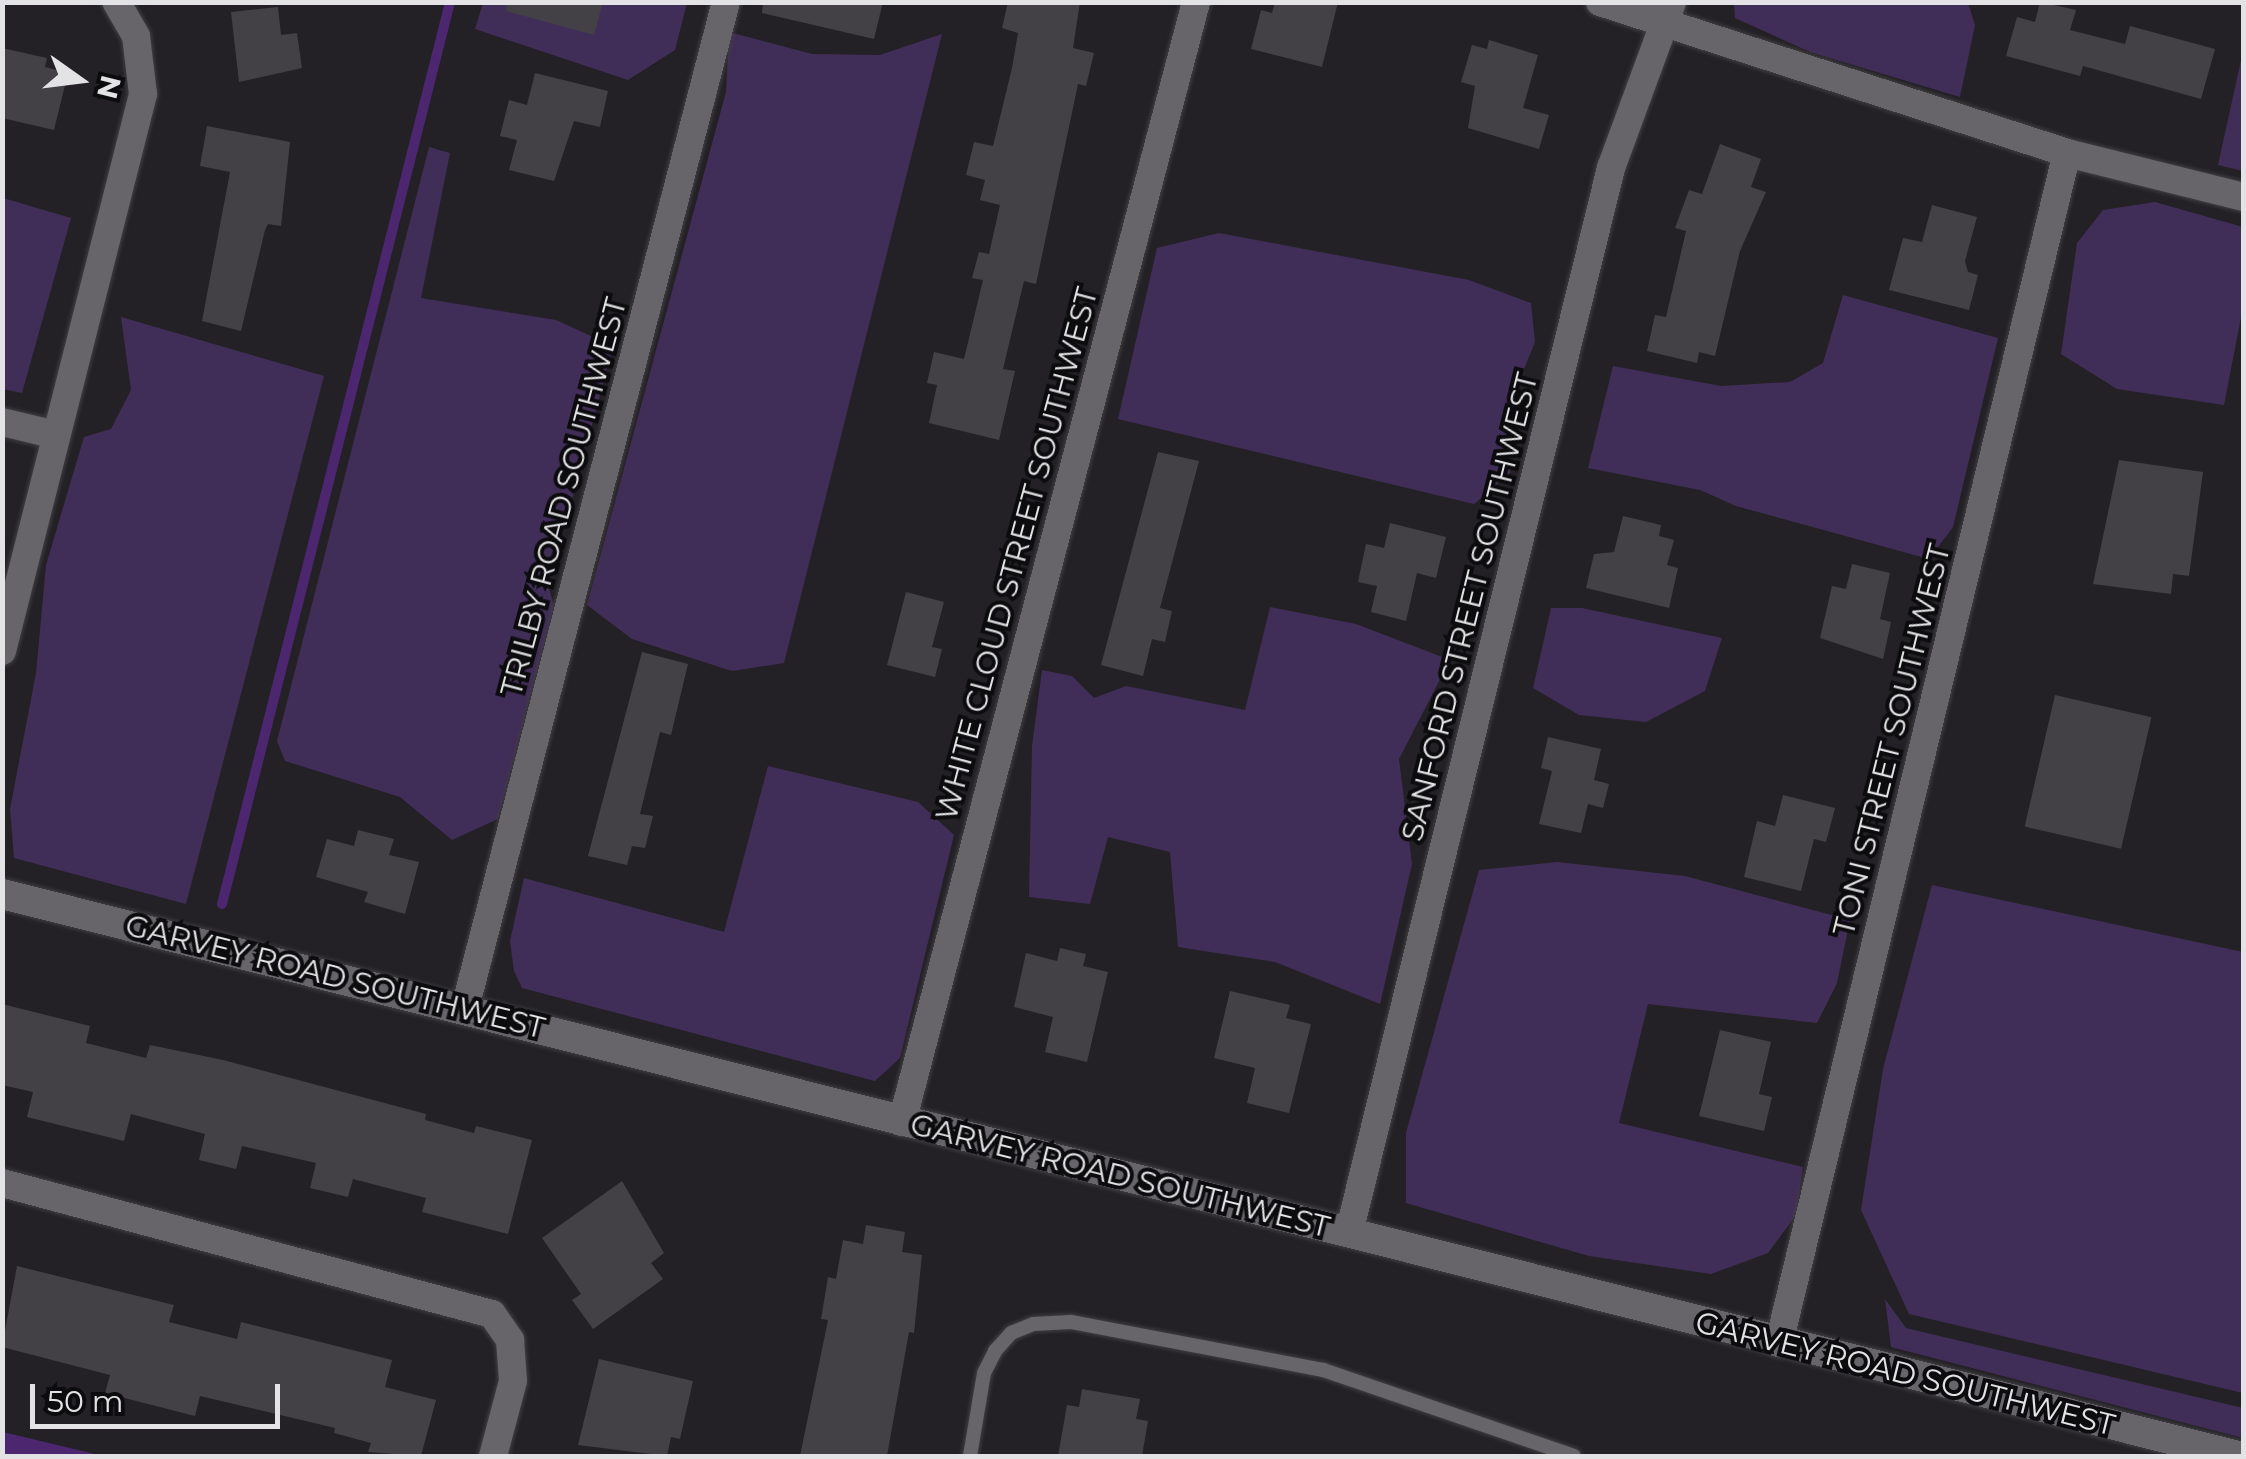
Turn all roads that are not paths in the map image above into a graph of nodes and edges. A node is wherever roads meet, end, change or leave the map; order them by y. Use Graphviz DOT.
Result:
graph roads {
  1 [pos="116,2"];
  2 [pos="726,2"];
  3 [pos="1196,2"];
  4 [pos="1600,2"];
  5 [pos="1669,15"];
  6 [pos="2067,153"];
  7 [pos="2244,197"];
  8 [pos="2,422"];
  9 [pos="52,434"];
  10 [pos="2,650"];
  11 [pos="2,894"];
  12 [pos="465,1008"];
  13 [pos="902,1122"];
  14 [pos="2,1183"];
  15 [pos="1349,1233"];
  16 [pos="1779,1342"];
  17 [pos="493,1456"];
  18 [pos="970,1456"];
  19 [pos="1574,1456"];
  20 [pos="2238,1456"];
  1 -- 9 [label="street"];
  2 -- 12 [label="street, TRILBY ROAD SOUTHWEST"];
  3 -- 13 [label="street, WHITE CLOUD STREET SOUTHWEST"];
  4 -- 5 [label="street"];
  5 -- 6 [label="street"];
  5 -- 15 [label="street, SANFORD STREET SOUTHWEST"];
  6 -- 7 [label="street"];
  6 -- 16 [label="street, TONI STREET SOUTHWEST"];
  8 -- 9 [label="street"];
  9 -- 10 [label="street"];
  11 -- 12 [label="street, GARVEY ROAD SOUTHWEST"];
  12 -- 13 [label="street, GARVEY ROAD SOUTHWEST"];
  13 -- 15 [label="street, GARVEY ROAD SOUTHWEST"];
  14 -- 17 [label="street"];
  15 -- 16 [label="street, GARVEY ROAD SOUTHWEST"];
  16 -- 20 [label="street, GARVEY ROAD SOUTHWEST"];
  18 -- 19 [label="lane"];
}
